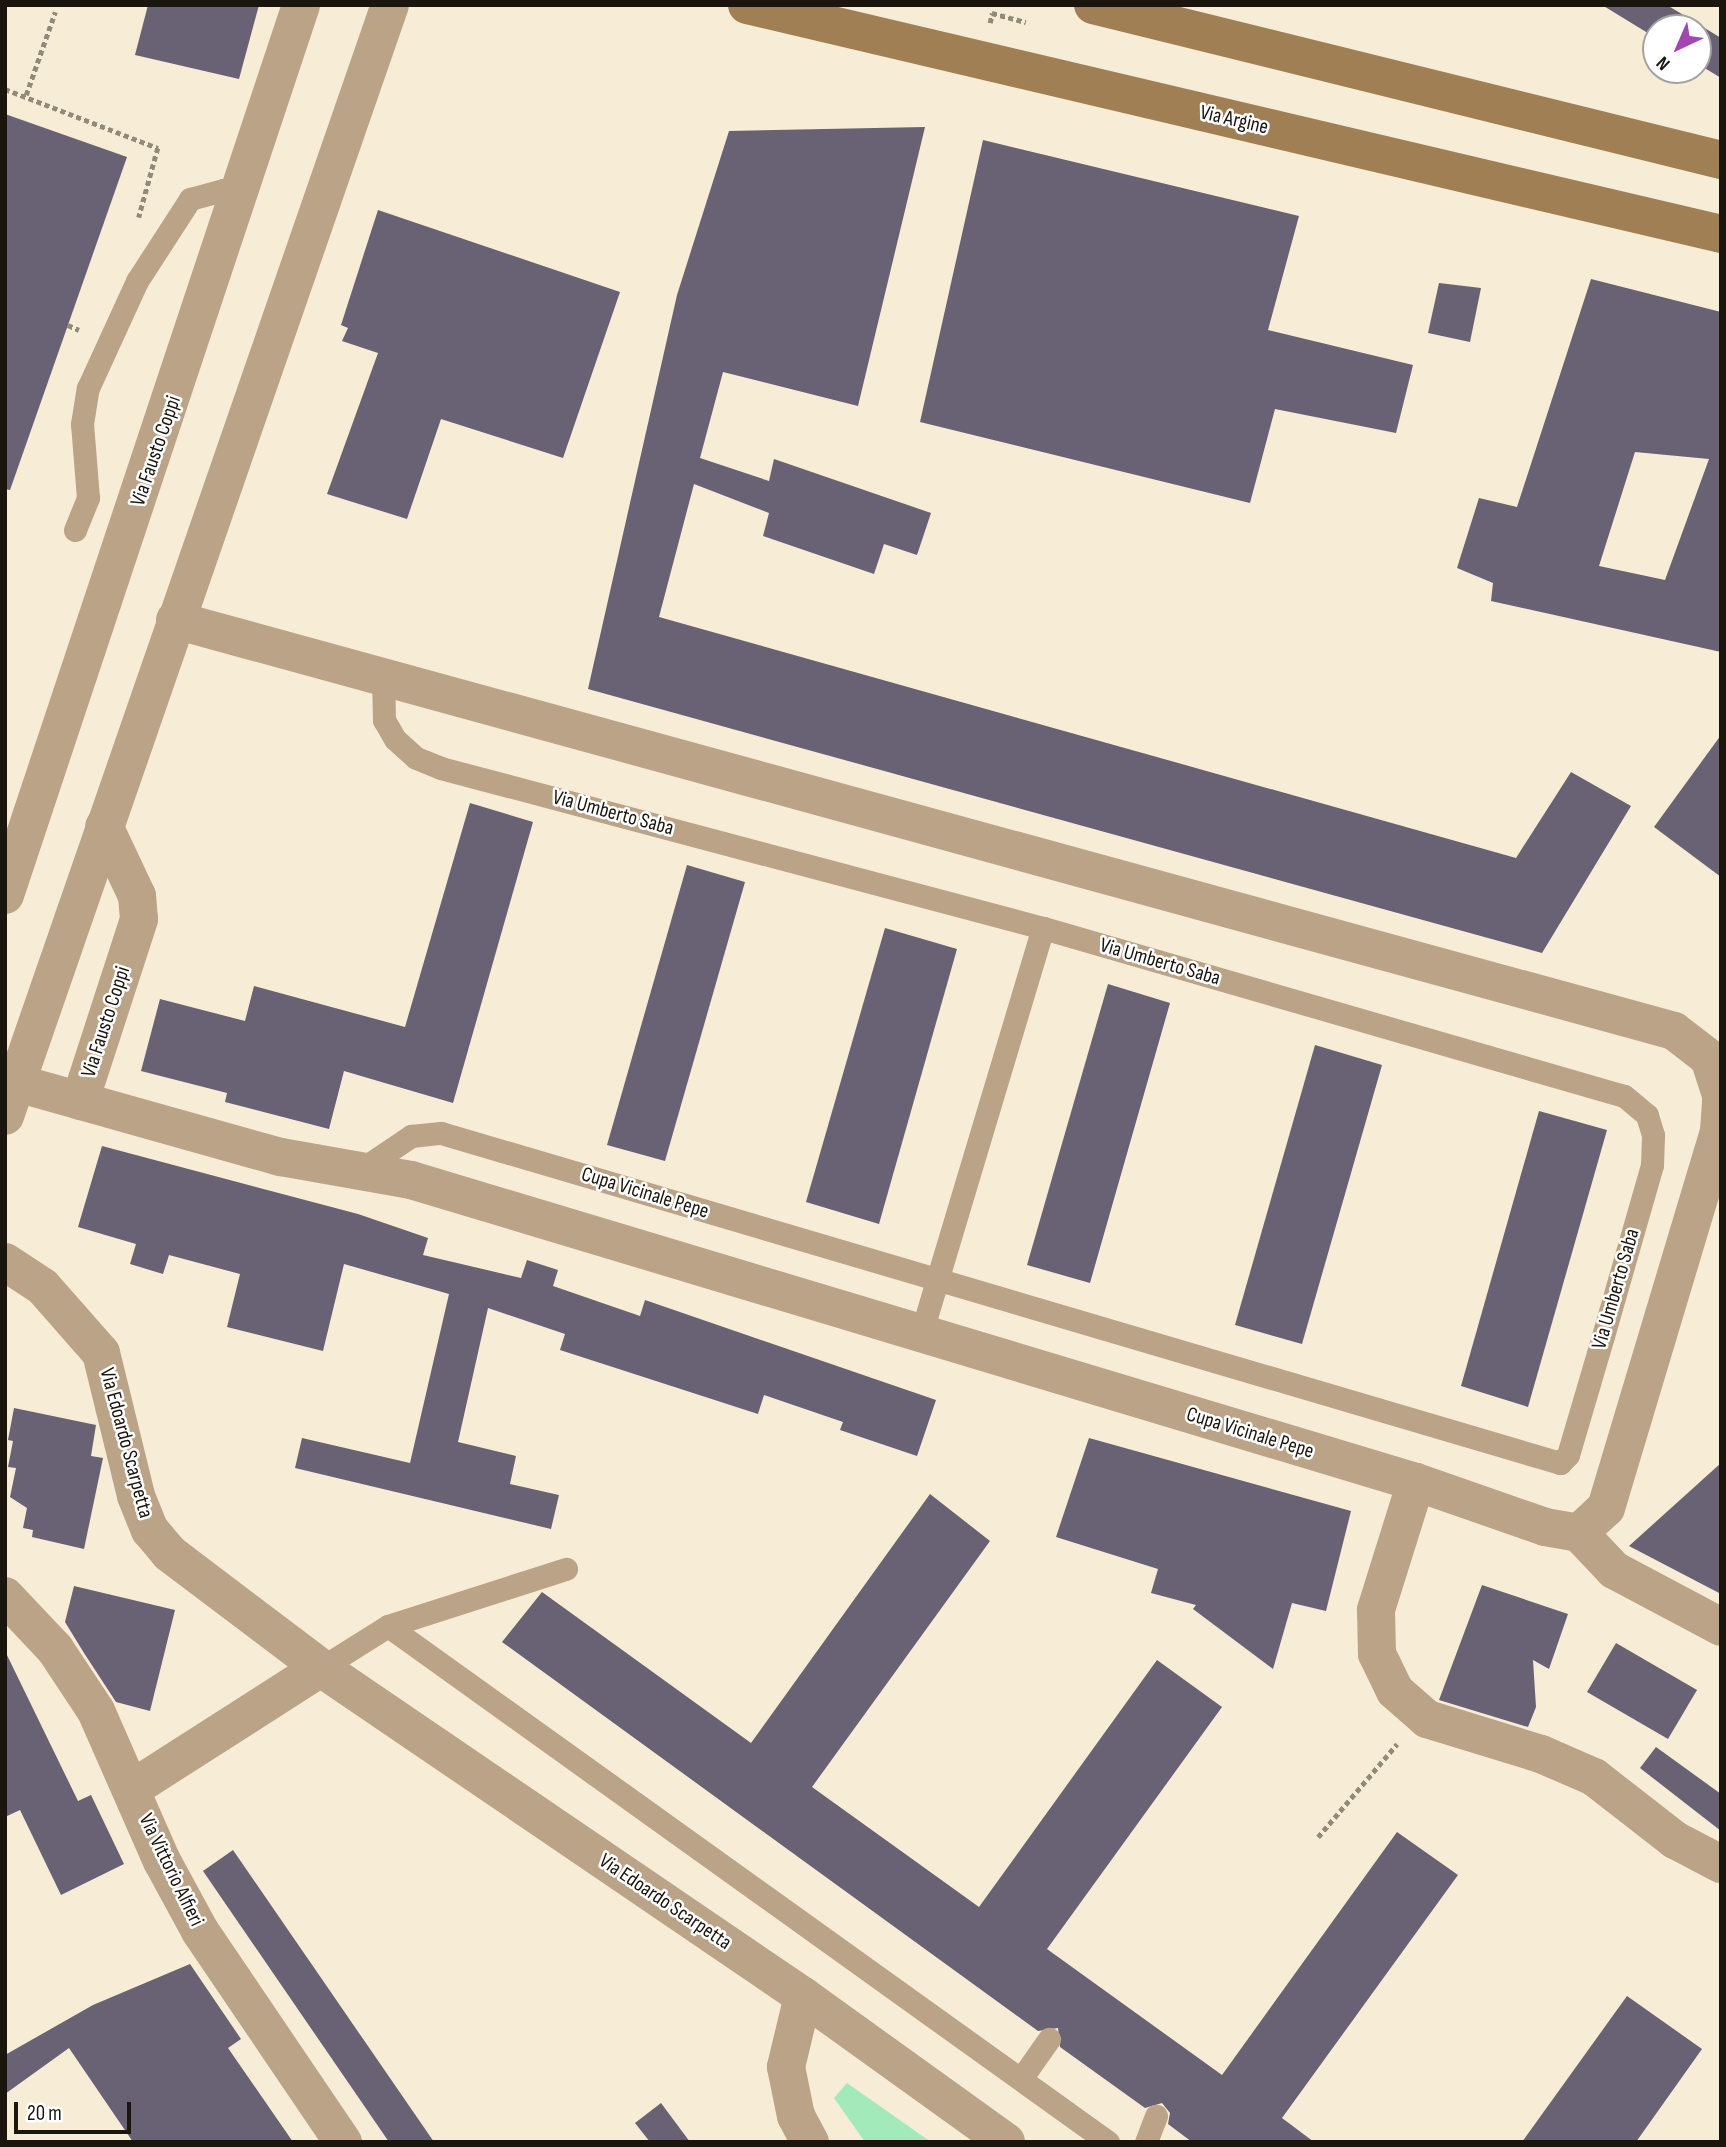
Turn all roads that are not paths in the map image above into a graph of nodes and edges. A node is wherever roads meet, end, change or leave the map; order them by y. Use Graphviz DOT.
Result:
graph roads {
  1 [pos="301,5"];
  2 [pos="390,5"];
  3 [pos="747,5"];
  4 [pos="1093,5"];
  5 [pos="1721,160"];
  6 [pos="240,201"];
  7 [pos="1721,234"];
  8 [pos="75,530"];
  9 [pos="175,620"];
  10 [pos="383,677"];
  11 [pos="104,826"];
  12 [pos="5,895"];
  13 [pos="1043,928"];
  14 [pos="1721,1097"];
  15 [pos="11,1100"];
  16 [pos="80,1101"];
  17 [pos="359,1171"];
  18 [pos="5,1262"];
  19 [pos="937,1280"];
  20 [pos="921,1334"];
  21 [pos="1567,1455"];
  22 [pos="1416,1482"];
  23 [pos="1579,1533"];
  24 [pos="566,1569"];
  25 [pos="5,1596"];
  26 [pos="388,1626"];
  27 [pos="1721,1627"];
  28 [pos="321,1668"];
  29 [pos="133,1788"];
  30 [pos="1721,1864"];
  31 [pos="803,1996"];
  32 [pos="1049,2039"];
  33 [pos="1021,2079"];
  34 [pos="1156,2116"];
  35 [pos="343,2142"];
  36 [pos="810,2142"];
  37 [pos="1006,2142"];
  38 [pos="1108,2142"];
  39 [pos="1146,2142"];
  1 -- 6 [label="street, Via Fausto Coppi"];
  2 -- 9 [label="street"];
  3 -- 7 [label="street, Via Argine"];
  4 -- 5 [label="street"];
  6 -- 8 [label="lane"];
  6 -- 12 [label="street, Via Fausto Coppi"];
  9 -- 10 [label="street"];
  9 -- 11 [label="street"];
  10 -- 13 [label="lane, Via Umberto Saba"];
  10 -- 14 [label="street"];
  11 -- 15 [label="street"];
  11 -- 16 [label="street, Via Fausto Coppi"];
  13 -- 19 [label="lane"];
  13 -- 21 [label="lane, Via Umberto Saba"];
  14 -- 23 [label="street"];
  15 -- 16 [label="street, Cupa Vicinale Pepe"];
  16 -- 17 [label="street, Cupa Vicinale Pepe"];
  17 -- 19 [label="lane, Cupa Vicinale Pepe"];
  17 -- 20 [label="street, Cupa Vicinale Pepe"];
  18 -- 28 [label="street, Via Edoardo Scarpetta"];
  19 -- 20 [label="lane"];
  19 -- 21 [label="lane, Cupa Vicinale Pepe"];
  20 -- 22 [label="street, Cupa Vicinale Pepe"];
  22 -- 23 [label="street, Cupa Vicinale Pepe"];
  22 -- 30 [label="street"];
  23 -- 27 [label="street"];
  24 -- 26 [label="lane"];
  25 -- 29 [label="street, Via Vittorio Alfieri"];
  26 -- 28 [label="lane"];
  26 -- 33 [label="lane"];
  28 -- 29 [label="street"];
  28 -- 31 [label="street, Via Edoardo Scarpetta"];
  29 -- 35 [label="street, Via Vittorio Alfieri"];
  31 -- 36 [label="street"];
  31 -- 37 [label="street, Via Edoardo Scarpetta"];
  32 -- 33 [label="lane"];
  33 -- 38 [label="lane"];
  34 -- 39 [label="lane"];
}
